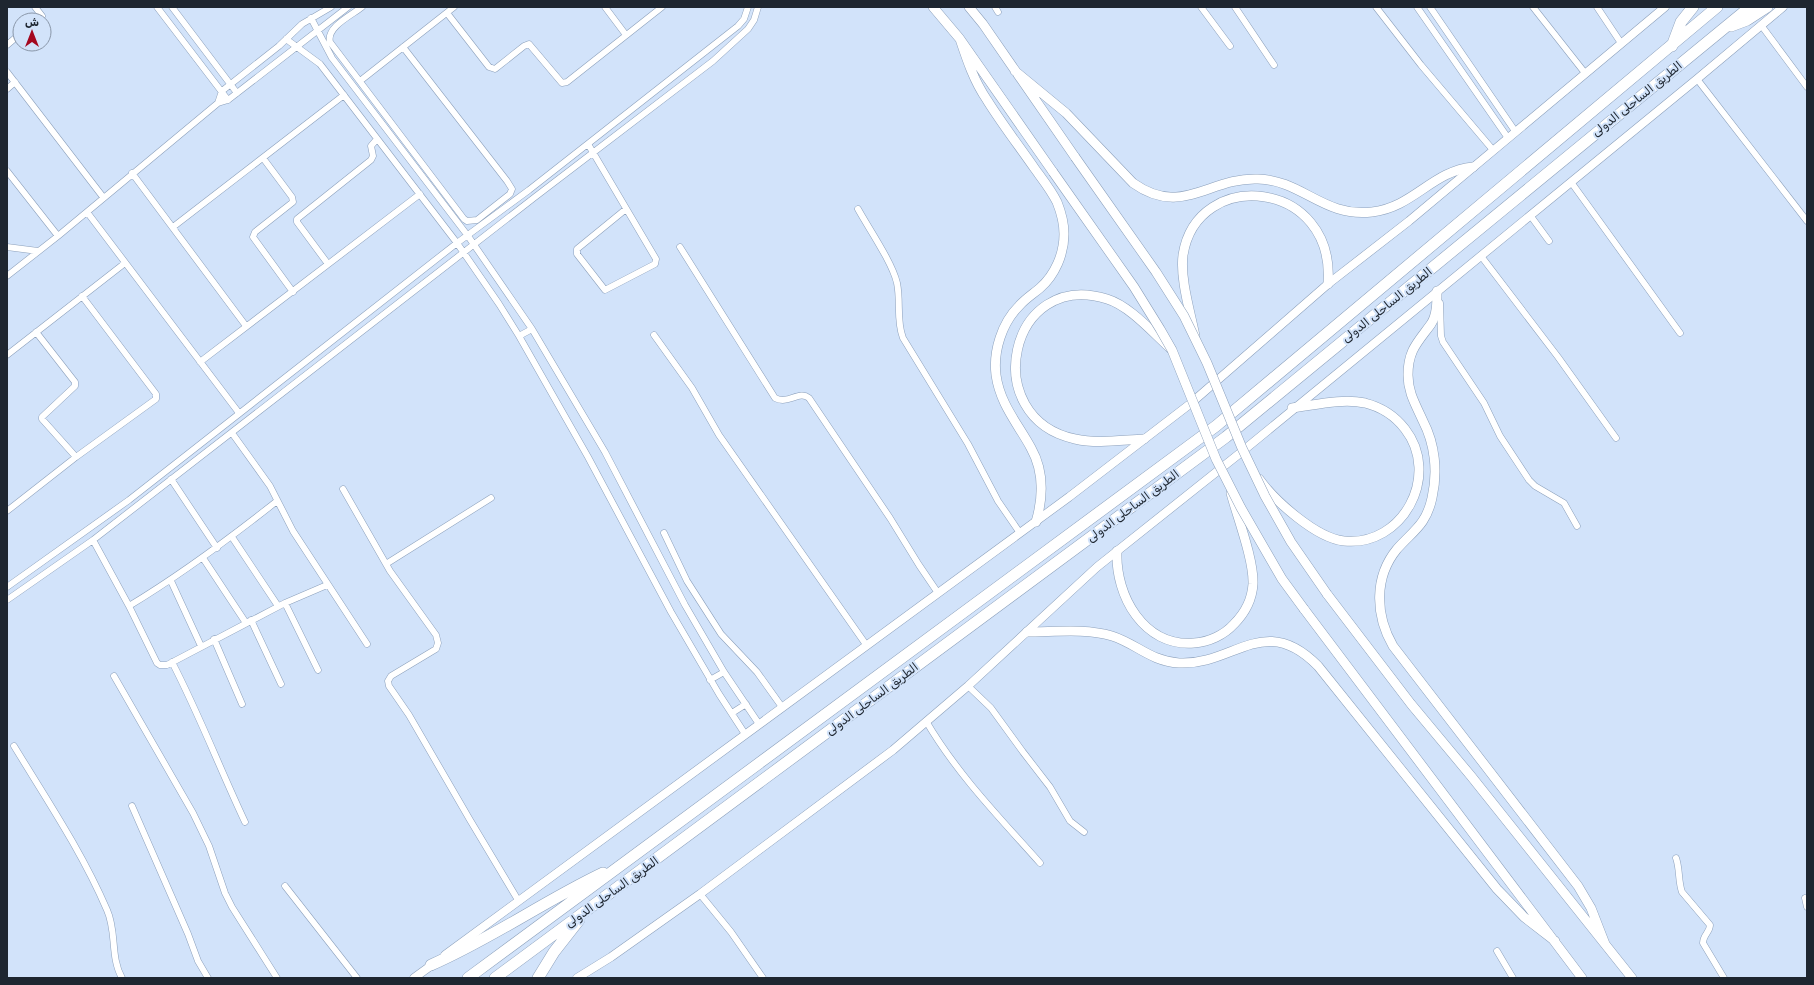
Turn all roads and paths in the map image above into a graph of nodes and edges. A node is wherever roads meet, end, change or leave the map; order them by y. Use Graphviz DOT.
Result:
graph roads {
  1 [pos="157,7"];
  2 [pos="172,7"];
  3 [pos="331,7"];
  4 [pos="348,7"];
  5 [pos="362,7"];
  6 [pos="454,7"];
  7 [pos="606,7"];
  8 [pos="662,7"];
  9 [pos="748,7"];
  10 [pos="758,7"];
  11 [pos="933,7"];
  12 [pos="969,7"];
  13 [pos="1201,7"];
  14 [pos="1235,7"];
  15 [pos="1376,7"];
  16 [pos="1417,7"];
  17 [pos="1430,7"];
  18 [pos="1533,7"];
  19 [pos="1597,7"];
  20 [pos="1665,7"];
  21 [pos="1693,7"];
  22 [pos="1717,7"];
  23 [pos="1750,7"];
  24 [pos="1767,7"];
  25 [pos="1783,7"];
  26 [pos="447,13"];
  27 [pos="311,18"];
  28 [pos="1761,25"];
  29 [pos="1724,28"];
  30 [pos="319,30"];
  31 [pos="626,35"];
  32 [pos="286,39"];
  33 [pos="960,39"];
  34 [pos="1621,43"];
  35 [pos="1230,46"];
  36 [pos="1672,46"];
  37 [pos="297,47"];
  38 [pos="403,48"];
  39 [pos="707,51"];
  40 [pos="713,61"];
  41 [pos="1274,65"];
  42 [pos="1015,71"];
  43 [pos="7,72"];
  44 [pos="1585,73"];
  45 [pos="1697,79"];
  46 [pos="360,81"];
  47 [pos="15,82"];
  48 [pos="230,85"];
  49 [pos="1807,87"];
  50 [pos="7,89"];
  51 [pos="222,91"];
  52 [pos="237,93"];
  53 [pos="344,95"];
  54 [pos="228,100"];
  55 [pos="218,103"];
  56 [pos="1501,110"];
  57 [pos="1492,115"];
  58 [pos="1515,131"];
  59 [pos="1508,138"];
  60 [pos="377,139"];
  61 [pos="588,144"];
  62 [pos="1493,150"];
  63 [pos="593,153"];
  64 [pos="263,158"];
  65 [pos="1473,166"];
  66 [pos="7,171"];
  67 [pos="132,173"];
  68 [pos="1571,182"];
  69 [pos="420,194"];
  70 [pos="103,196"];
  71 [pos="493,208"];
  72 [pos="626,209"];
  73 [pos="858,209"];
  74 [pos="454,211"];
  75 [pos="87,212"];
  76 [pos="498,214"];
  77 [pos="1530,215"];
  78 [pos="1807,221"];
  79 [pos="173,227"];
  80 [pos="58,236"];
  81 [pos="468,236"];
  82 [pos="1549,241"];
  83 [pos="457,243"];
  84 [pos="474,245"];
  85 [pos="7,247"];
  86 [pos="680,247"];
  87 [pos="38,251"];
  88 [pos="464,253"];
  89 [pos="1481,256"];
  90 [pos="125,263"];
  91 [pos="328,264"];
  92 [pos="7,276"];
  93 [pos="1328,284"];
  94 [pos="1437,291"];
  95 [pos="293,292"];
  96 [pos="82,296"];
  97 [pos="246,326"];
  98 [pos="532,329"];
  99 [pos="36,332"];
  100 [pos="1680,333"];
  101 [pos="654,335"];
  102 [pos="519,336"];
  103 [pos="1196,339"];
  104 [pos="1172,350"];
  105 [pos="7,355"];
  106 [pos="200,362"];
  107 [pos="1292,408"];
  108 [pos="239,413"];
  109 [pos="233,418"];
  110 [pos="240,427"];
  111 [pos="232,433"];
  112 [pos="1616,438"];
  113 [pos="1144,439"];
  114 [pos="76,457"];
  115 [pos="1253,472"];
  116 [pos="171,479"];
  117 [pos="1228,484"];
  118 [pos="343,490"];
  119 [pos="491,498"];
  120 [pos="277,501"];
  121 [pos="8,507"];
  122 [pos="1036,522"];
  123 [pos="1577,526"];
  124 [pos="664,533"];
  125 [pos="1020,533"];
  126 [pos="232,537"];
  127 [pos="93,540"];
  128 [pos="217,548"];
  129 [pos="1117,551"];
  130 [pos="203,558"];
  131 [pos="386,564"];
  132 [pos="171,581"];
  133 [pos="327,585"];
  134 [pos="7,586"];
  135 [pos="938,592"];
  136 [pos="7,600"];
  137 [pos="285,603"];
  138 [pos="129,606"];
  139 [pos="278,606"];
  140 [pos="249,622"];
  141 [pos="1027,632"];
  142 [pos="214,639"];
  143 [pos="367,644"];
  144 [pos="200,646"];
  145 [pos="867,646"];
  146 [pos="172,662"];
  147 [pos="318,670"];
  148 [pos="724,672"];
  149 [pos="114,676"];
  150 [pos="710,680"];
  151 [pos="281,684"];
  152 [pos="968,686"];
  153 [pos="242,704"];
  154 [pos="746,704"];
  155 [pos="782,707"];
  156 [pos="732,713"];
  157 [pos="926,721"];
  158 [pos="759,724"];
  159 [pos="745,734"];
  160 [pos="14,746"];
  161 [pos="132,806"];
  162 [pos="245,822"];
  163 [pos="1084,832"];
  164 [pos="1676,858"];
  165 [pos="627,862"];
  166 [pos="1040,863"];
  167 [pos="285,886"];
  168 [pos="700,894"];
  169 [pos="1805,898"];
  170 [pos="518,900"];
  171 [pos="1807,907"];
  172 [pos="581,914"];
  173 [pos="1555,941"];
  174 [pos="1605,944"];
  175 [pos="1497,951"];
  176 [pos="431,965"];
  177 [pos="122,978"];
  178 [pos="208,978"];
  179 [pos="278,978"];
  180 [pos="357,978"];
  181 [pos="414,978"];
  182 [pos="468,978"];
  183 [pos="495,978"];
  184 [pos="538,978"];
  185 [pos="578,978"];
  186 [pos="763,978"];
  187 [pos="1513,978"];
  188 [pos="1582,978"];
  189 [pos="1632,978"];
  190 [pos="1724,978"];
  1 -- 51 [label="street"];
  2 -- 48 [label="street"];
  3 -- 27 [label="street"];
  4 -- 30 [label="street"];
  5 -- 46 [label="street"];
  6 -- 26 [label="street"];
  7 -- 31 [label="street"];
  8 -- 31 [label="street"];
  9 -- 39 [label="street"];
  10 -- 40 [label="street"];
  11 -- 33 [label="main road"];
  12 -- 42 [label="main road"];
  13 -- 35 [label="street"];
  14 -- 41 [label="street"];
  15 -- 62 [label="street"];
  16 -- 57 [label="street"];
  17 -- 56 [label="street"];
  18 -- 44 [label="street"];
  19 -- 34 [label="street"];
  20 -- 34 [label="street"];
  21 -- 36 [label="highway"];
  22 -- 36 [label="highway, الطريق الساحلى الدولى"];
  23 -- 29 [label="highway, الطريق الساحلى الدولى"];
  24 -- 29 [label="highway"];
  25 -- 28 [label="street"];
  26 -- 31 [label="street"];
  26 -- 38 [label="street"];
  27 -- 30 [label="street"];
  27 -- 32 [label="street"];
  28 -- 45 [label="street"];
  28 -- 49 [label="street"];
  29 -- 172 [label="highway, الطريق الساحلى الدولى"];
  30 -- 37 [label="street"];
  30 -- 74 [label="street"];
  32 -- 37 [label="street"];
  32 -- 48 [label="street"];
  33 -- 104 [label="main road, bridge"];
  33 -- 122 [label="main road"];
  34 -- 44 [label="street"];
  36 -- 165 [label="highway, الطريق الساحلى الدولى"];
  37 -- 52 [label="street"];
  37 -- 53 [label="street"];
  38 -- 46 [label="street"];
  38 -- 71 [label="street"];
  39 -- 40 [label="street"];
  39 -- 61 [label="street"];
  40 -- 63 [label="street"];
  42 -- 65 [label="main road"];
  42 -- 103 [label="main road, bridge"];
  43 -- 47 [label="street"];
  44 -- 58 [label="street"];
  45 -- 68 [label="street"];
  45 -- 78 [label="street"];
  46 -- 74 [label="street"];
  47 -- 50 [label="street"];
  47 -- 70 [label="street"];
  48 -- 51 [label="street"];
  48 -- 52 [label="street"];
  51 -- 54 [label="street"];
  51 -- 55 [label="street"];
  52 -- 54 [label="street"];
  53 -- 60 [label="street"];
  53 -- 64 [label="street"];
  54 -- 55 [label="street"];
  55 -- 67 [label="street"];
  56 -- 57 [label="street"];
  56 -- 58 [label="street"];
  57 -- 59 [label="street"];
  58 -- 59 [label="street"];
  59 -- 62 [label="street"];
  60 -- 69 [label="street"];
  60 -- 91 [label="street"];
  61 -- 63 [label="street"];
  61 -- 76 [label="street"];
  62 -- 65 [label="street"];
  63 -- 72 [label="street"];
  63 -- 84 [label="street"];
  64 -- 79 [label="street"];
  64 -- 95 [label="street"];
  65 -- 93 [label="street"];
  66 -- 80 [label="street"];
  67 -- 70 [label="street"];
  67 -- 79 [label="street"];
  68 -- 77 [label="street"];
  68 -- 100 [label="street"];
  69 -- 83 [label="street"];
  69 -- 91 [label="street"];
  70 -- 75 [label="street"];
  71 -- 74 [label="street"];
  71 -- 76 [label="street"];
  72 -- 72 [label="street"];
  73 -- 125 [label="street"];
  74 -- 81 [label="street"];
  75 -- 80 [label="street"];
  75 -- 90 [label="street"];
  76 -- 81 [label="street"];
  77 -- 82 [label="street"];
  77 -- 89 [label="street"];
  79 -- 97 [label="street"];
  80 -- 87 [label="street"];
  81 -- 83 [label="street"];
  81 -- 84 [label="street"];
  83 -- 88 [label="street"];
  83 -- 108 [label="street"];
  84 -- 88 [label="street"];
  84 -- 98 [label="street"];
  85 -- 87 [label="street"];
  86 -- 135 [label="street"];
  87 -- 92 [label="street"];
  88 -- 102 [label="street"];
  88 -- 110 [label="street"];
  89 -- 94 [label="street"];
  89 -- 112 [label="street"];
  90 -- 96 [label="street"];
  90 -- 106 [label="street"];
  91 -- 95 [label="street"];
  93 -- 103 [label="main road"];
  93 -- 113 [label="street"];
  94 -- 107 [label="street"];
  94 -- 123 [label="street"];
  94 -- 174 [label="main road"];
  95 -- 97 [label="street"];
  96 -- 99 [label="street"];
  96 -- 114 [label="street"];
  97 -- 106 [label="street"];
  98 -- 102 [label="street"];
  98 -- 148 [label="street"];
  99 -- 105 [label="street"];
  99 -- 114 [label="street"];
  101 -- 145 [label="street"];
  102 -- 150 [label="street"];
  103 -- 115 [label="main road, bridge"];
  104 -- 113 [label="main road"];
  104 -- 117 [label="main road, bridge"];
  106 -- 108 [label="street"];
  107 -- 115 [label="main road, bridge"];
  107 -- 129 [label="street"];
  108 -- 109 [label="street"];
  109 -- 110 [label="street"];
  109 -- 134 [label="street"];
  110 -- 111 [label="street"];
  111 -- 116 [label="street"];
  111 -- 120 [label="street"];
  113 -- 122 [label="street"];
  114 -- 121 [label="street"];
  115 -- 174 [label="main road, bridge"];
  116 -- 127 [label="street"];
  116 -- 128 [label="street"];
  117 -- 129 [label="main road, bridge"];
  117 -- 173 [label="main road, bridge"];
  118 -- 131 [label="street"];
  119 -- 131 [label="street"];
  120 -- 126 [label="street"];
  120 -- 133 [label="street"];
  122 -- 125 [label="street"];
  124 -- 155 [label="street"];
  125 -- 135 [label="street"];
  126 -- 128 [label="street"];
  126 -- 139 [label="street"];
  127 -- 136 [label="street"];
  127 -- 138 [label="street"];
  128 -- 130 [label="street"];
  129 -- 141 [label="street"];
  130 -- 132 [label="street"];
  130 -- 140 [label="street"];
  131 -- 170 [label="street"];
  132 -- 138 [label="street"];
  132 -- 144 [label="street"];
  133 -- 137 [label="street"];
  133 -- 143 [label="street"];
  135 -- 145 [label="street"];
  137 -- 139 [label="street"];
  137 -- 147 [label="street"];
  138 -- 146 [label="street"];
  139 -- 140 [label="street"];
  140 -- 142 [label="street"];
  140 -- 151 [label="street"];
  141 -- 152 [label="street"];
  141 -- 173 [label="main road"];
  142 -- 144 [label="street"];
  142 -- 153 [label="street"];
  144 -- 146 [label="street"];
  145 -- 155 [label="street"];
  146 -- 162 [label="street"];
  148 -- 150 [label="street"];
  148 -- 154 [label="street"];
  149 -- 179 [label="street"];
  150 -- 156 [label="street"];
  152 -- 157 [label="street"];
  152 -- 163 [label="street"];
  154 -- 156 [label="street"];
  154 -- 158 [label="street"];
  155 -- 158 [label="street"];
  156 -- 159 [label="street"];
  157 -- 166 [label="street"];
  157 -- 168 [label="street"];
  158 -- 159 [label="street"];
  159 -- 170 [label="street"];
  160 -- 177 [label="street"];
  161 -- 178 [label="street"];
  164 -- 190 [label="street"];
  165 -- 176 [label="highway"];
  165 -- 182 [label="highway, الطريق الساحلى الدولى"];
  167 -- 180 [label="street"];
  168 -- 185 [label="street"];
  168 -- 186 [label="street"];
  169 -- 171 [label="street"];
  170 -- 176 [label="street"];
  172 -- 183 [label="highway, الطريق الساحلى الدولى"];
  172 -- 184 [label="highway"];
  173 -- 188 [label="main road"];
  174 -- 189 [label="main road"];
  175 -- 187 [label="street"];
  176 -- 181 [label="street"];
}
